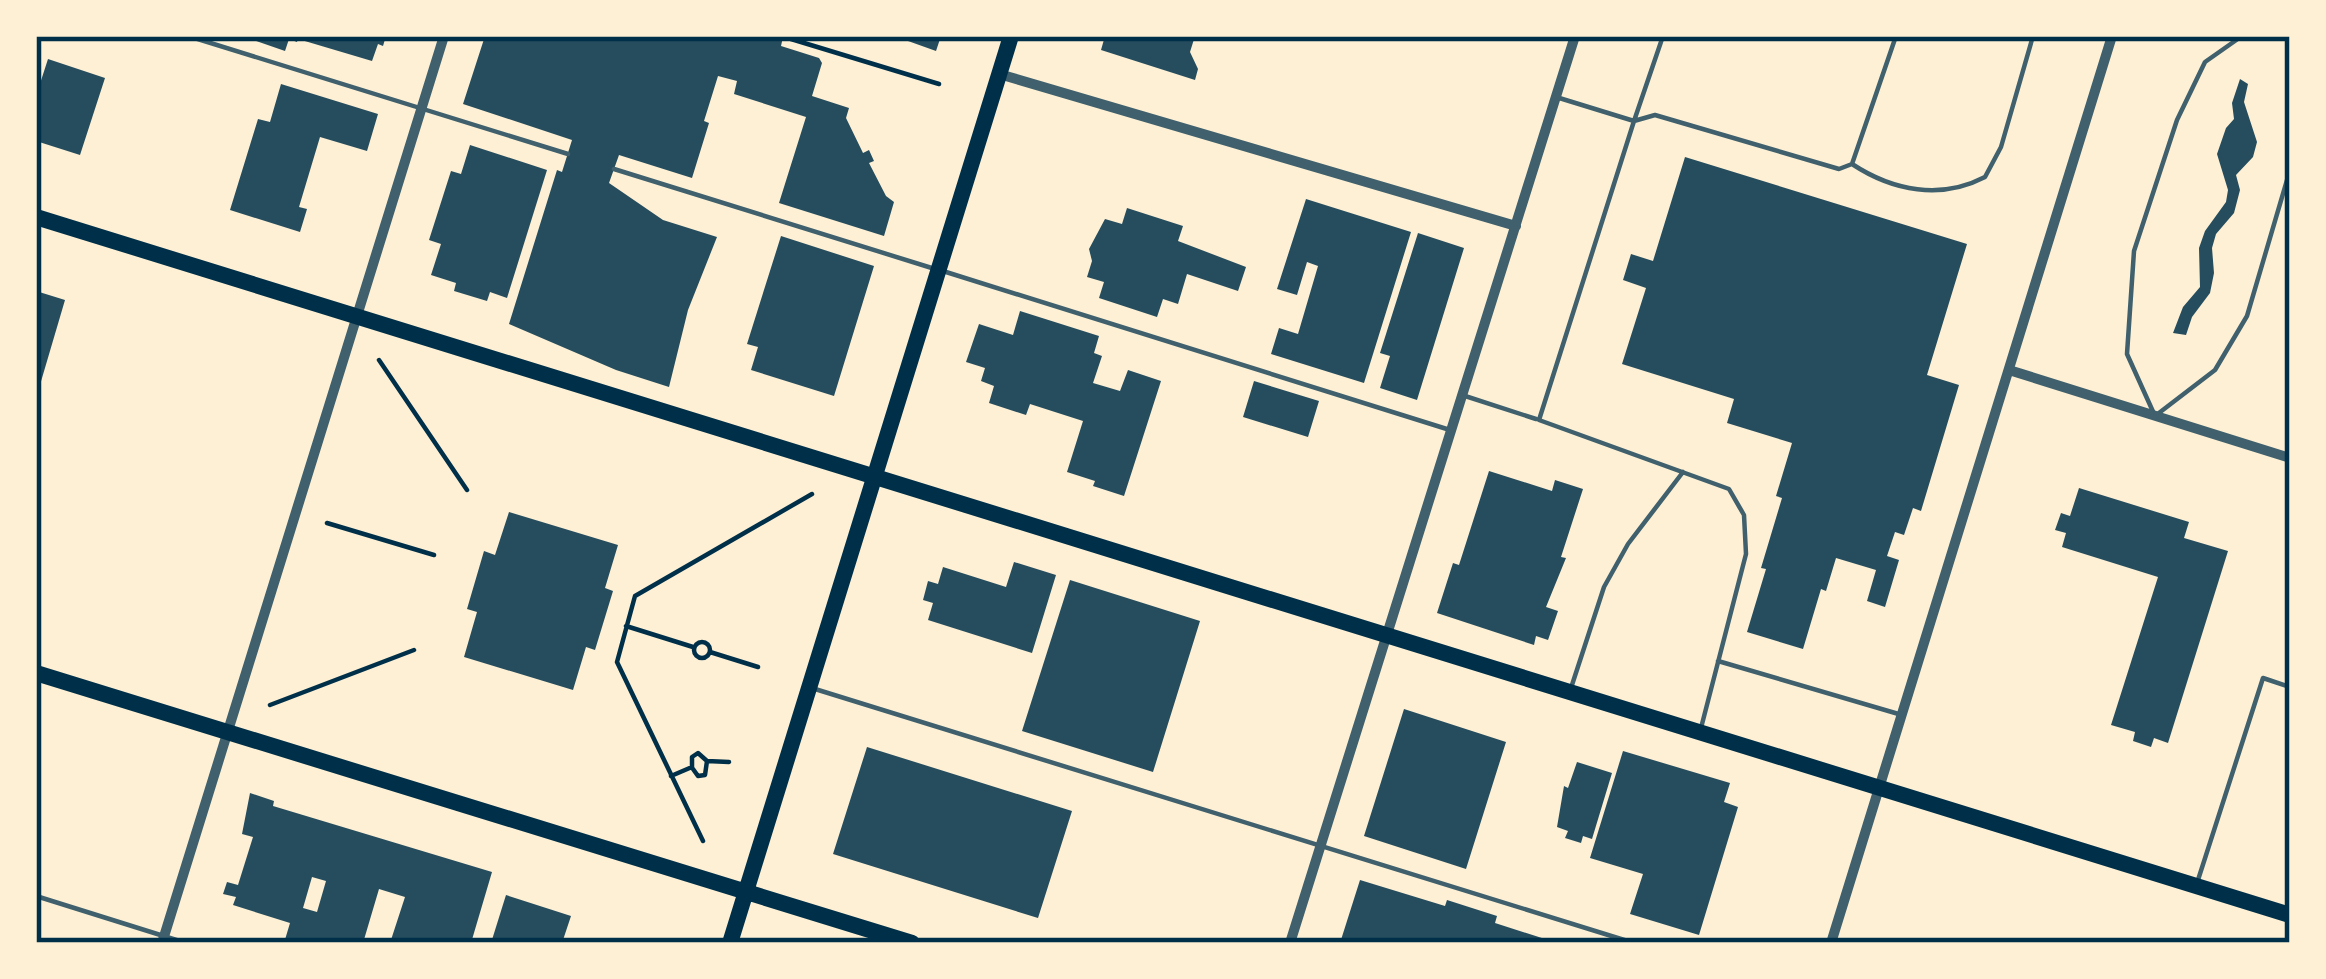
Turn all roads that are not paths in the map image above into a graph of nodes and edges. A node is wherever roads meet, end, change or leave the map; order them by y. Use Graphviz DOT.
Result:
graph roads {
  1 [pos="188,36"];
  2 [pos="444,36"];
  3 [pos="1011,36"];
  4 [pos="1575,36"];
  5 [pos="1663,36"];
  6 [pos="1896,36"];
  7 [pos="2033,36"];
  8 [pos="2112,36"];
  9 [pos="2242,36"];
  10 [pos="2286,36"];
  11 [pos="2290,52"];
  12 [pos="999,74"];
  13 [pos="1556,98"];
  14 [pos="422,109"];
  15 [pos="1634,122"];
  16 [pos="568,154"];
  17 [pos="1852,164"];
  18 [pos="614,169"];
  19 [pos="2290,170"];
  20 [pos="36,217"];
  21 [pos="1516,226"];
  22 [pos="939,270"];
  23 [pos="357,317"];
  24 [pos="2009,370"];
  25 [pos="1462,395"];
  26 [pos="2155,416"];
  27 [pos="1539,420"];
  28 [pos="1450,430"];
  29 [pos="2290,458"];
  30 [pos="1683,472"];
  31 [pos="876,478"];
  32 [pos="1384,635"];
  33 [pos="1718,661"];
  34 [pos="36,673"];
  35 [pos="2290,687"];
  36 [pos="810,688"];
  37 [pos="1569,692"];
  38 [pos="1902,715"];
  39 [pos="227,732"];
  40 [pos="1700,732"];
  41 [pos="1879,788"];
  42 [pos="1319,846"];
  43 [pos="2197,886"];
  44 [pos="745,893"];
  45 [pos="36,896"];
  46 [pos="2290,915"];
  47 [pos="163,939"];
  48 [pos="186,943"];
  49 [pos="730,943"];
  50 [pos="912,943"];
  51 [pos="1290,943"];
  52 [pos="1634,943"];
  53 [pos="1832,943"];
  1 -- 14 [label="lane"];
  2 -- 14 [label="street"];
  3 -- 12 [label="main road"];
  4 -- 13 [label="street"];
  5 -- 15 [label="lane"];
  6 -- 17 [label="lane"];
  7 -- 17 [label="lane"];
  8 -- 24 [label="street"];
  9 -- 26 [label="lane"];
  10 -- 11 [label="lane"];
  12 -- 21 [label="street"];
  12 -- 22 [label="main road"];
  13 -- 15 [label="lane"];
  13 -- 21 [label="street"];
  14 -- 16 [label="lane"];
  14 -- 23 [label="street"];
  15 -- 17 [label="lane"];
  15 -- 27 [label="lane"];
  18 -- 22 [label="lane"];
  19 -- 26 [label="lane"];
  20 -- 23 [label="main road"];
  21 -- 25 [label="street"];
  22 -- 28 [label="lane"];
  22 -- 31 [label="main road"];
  23 -- 31 [label="main road"];
  23 -- 39 [label="street"];
  24 -- 26 [label="street"];
  24 -- 38 [label="street"];
  25 -- 27 [label="lane"];
  25 -- 28 [label="street"];
  26 -- 29 [label="street"];
  27 -- 30 [label="lane"];
  28 -- 32 [label="street"];
  30 -- 33 [label="lane"];
  30 -- 37 [label="lane"];
  31 -- 32 [label="main road"];
  31 -- 36 [label="main road"];
  32 -- 37 [label="main road"];
  32 -- 42 [label="street"];
  33 -- 38 [label="lane"];
  33 -- 40 [label="lane"];
  34 -- 39 [label="main road"];
  35 -- 43 [label="lane"];
  36 -- 42 [label="lane"];
  36 -- 44 [label="main road"];
  37 -- 40 [label="main road"];
  38 -- 41 [label="street"];
  39 -- 44 [label="main road"];
  39 -- 47 [label="street"];
  40 -- 41 [label="main road"];
  41 -- 43 [label="main road"];
  41 -- 53 [label="street"];
  42 -- 51 [label="street"];
  42 -- 52 [label="lane"];
  43 -- 46 [label="main road"];
  44 -- 49 [label="main road"];
  44 -- 50 [label="main road"];
  45 -- 47 [label="lane"];
  47 -- 48 [label="lane"];
}
